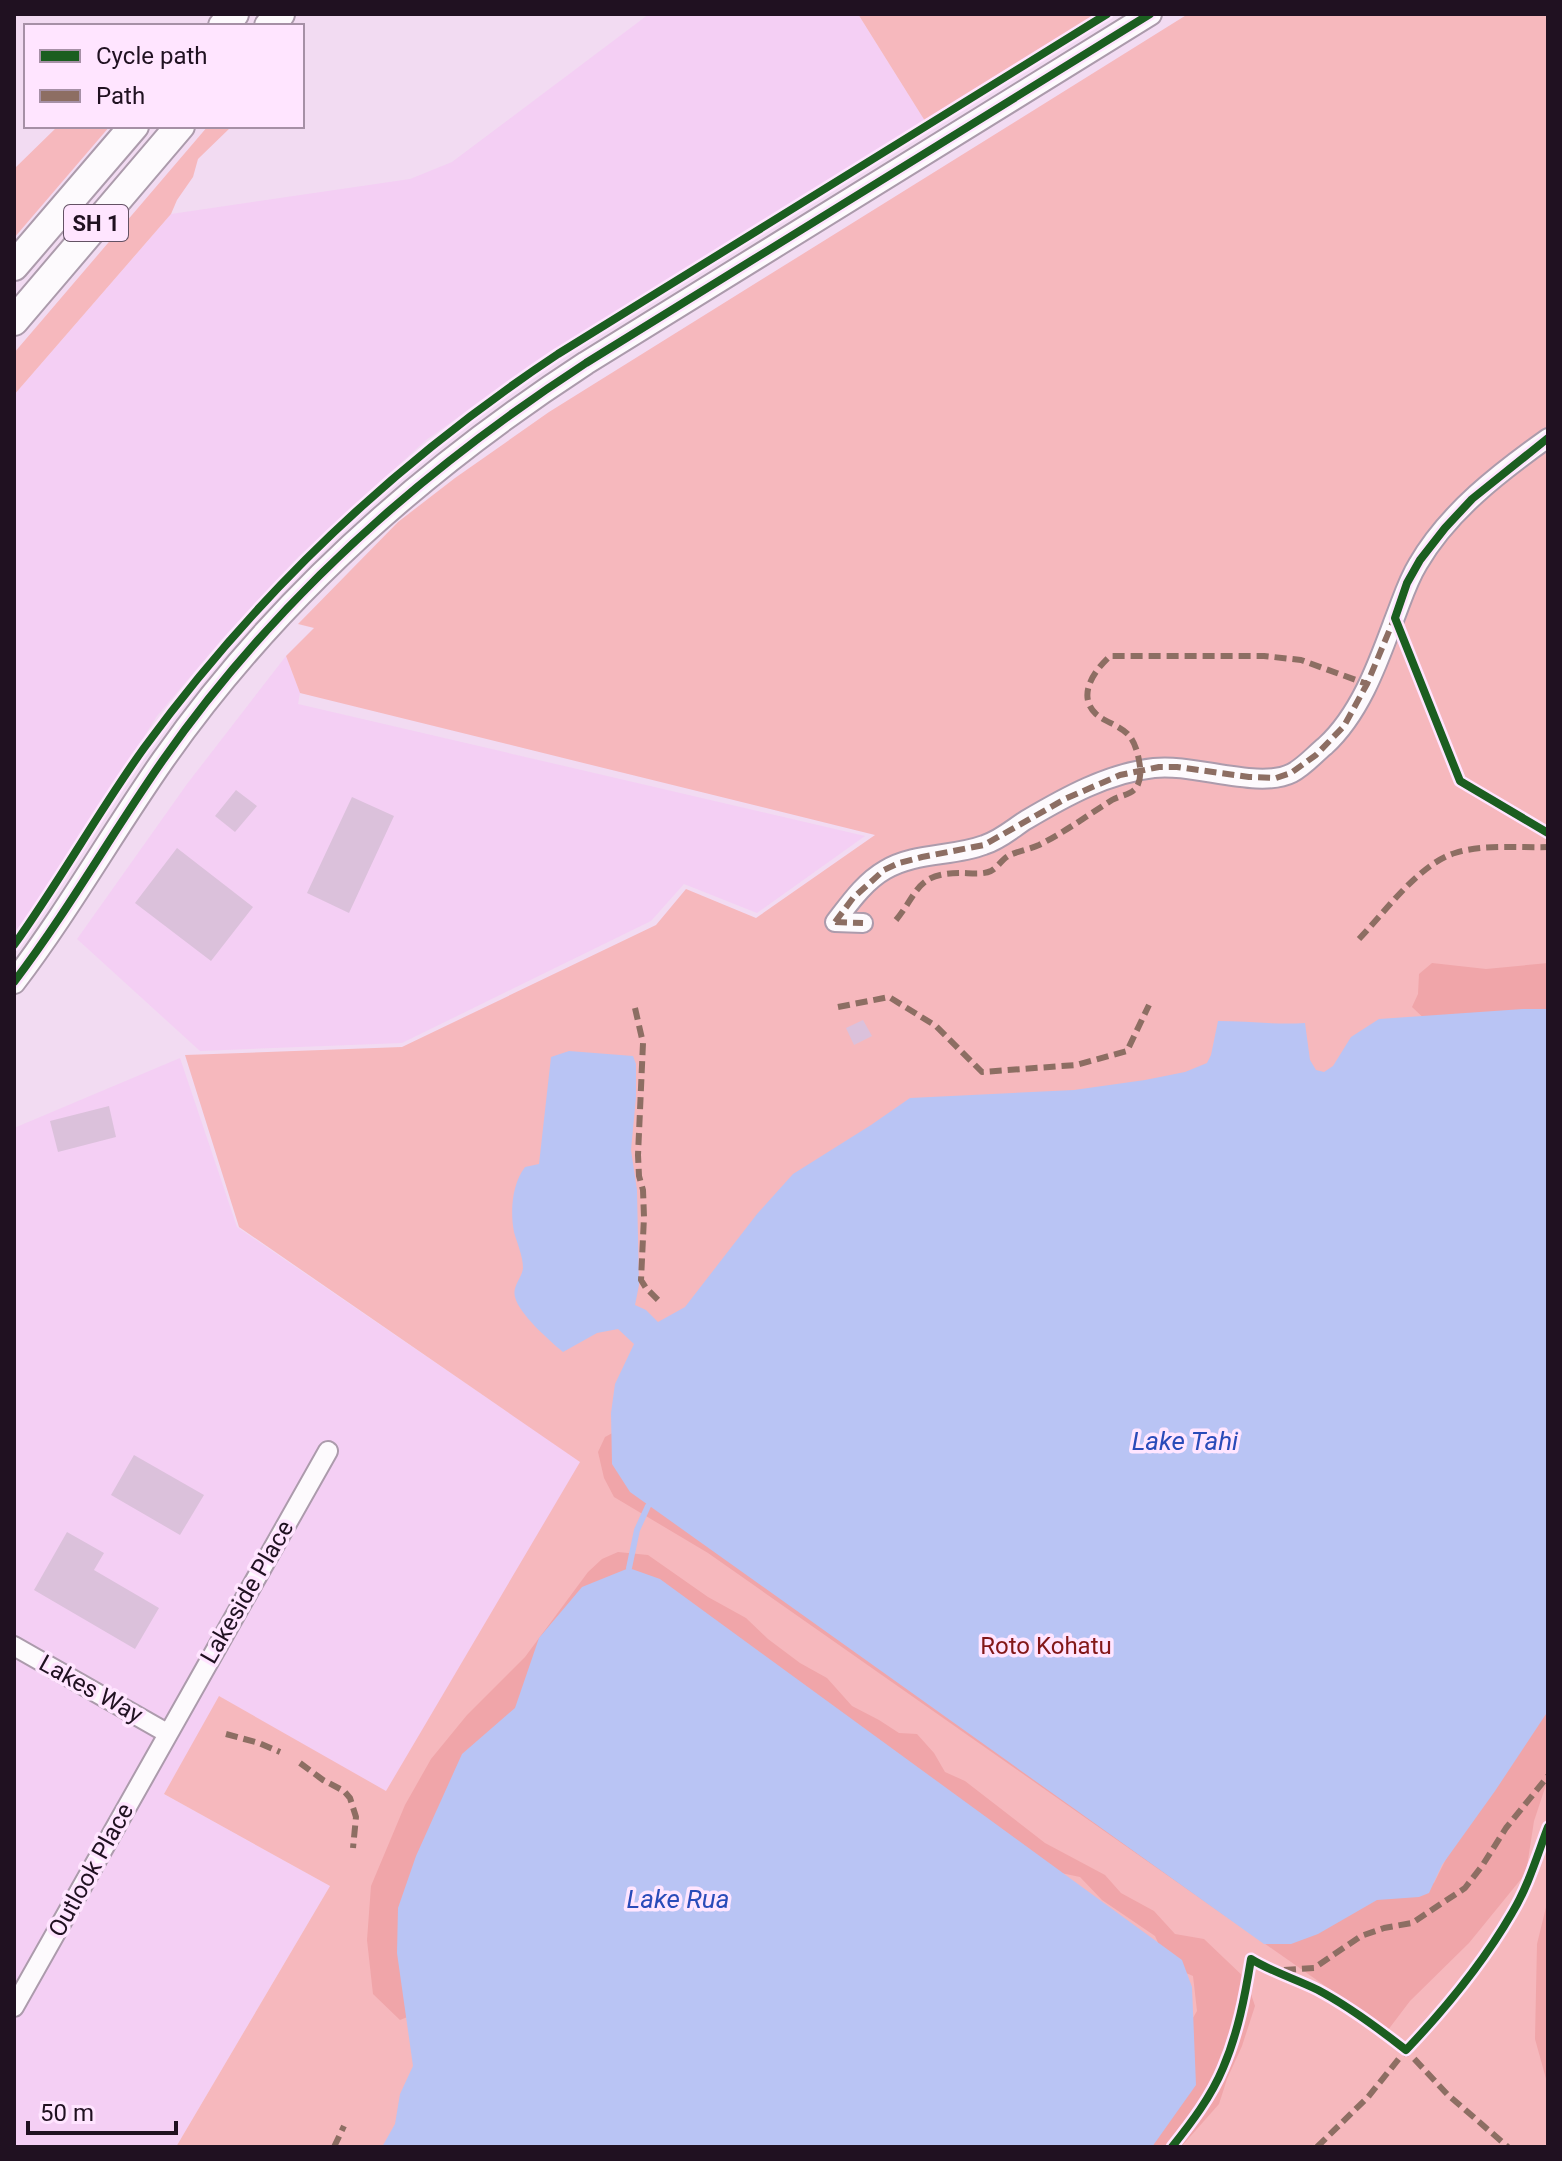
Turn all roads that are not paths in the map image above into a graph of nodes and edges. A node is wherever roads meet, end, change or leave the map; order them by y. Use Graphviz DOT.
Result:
graph roads {
  1 [pos="1150,14"];
  2 [pos="132,128"];
  3 [pos="178,128"];
  4 [pos="14,266"];
  5 [pos="14,321"];
  6 [pos="1548,438"];
  7 [pos="863,923"];
  8 [pos="14,982"];
  9 [pos="328,1451"];
  10 [pos="14,1646"];
  11 [pos="167,1733"];
  12 [pos="14,2007"];
  1 -- 8 [label="street"];
  2 -- 4 [label="highway, SH 1"];
  3 -- 5 [label="highway, SH 1"];
  6 -- 7 [label="street"];
  9 -- 11 [label="street, Lakeside Place"];
  10 -- 11 [label="street, Lakes Way"];
  11 -- 12 [label="street, Outlook Place"];
}
